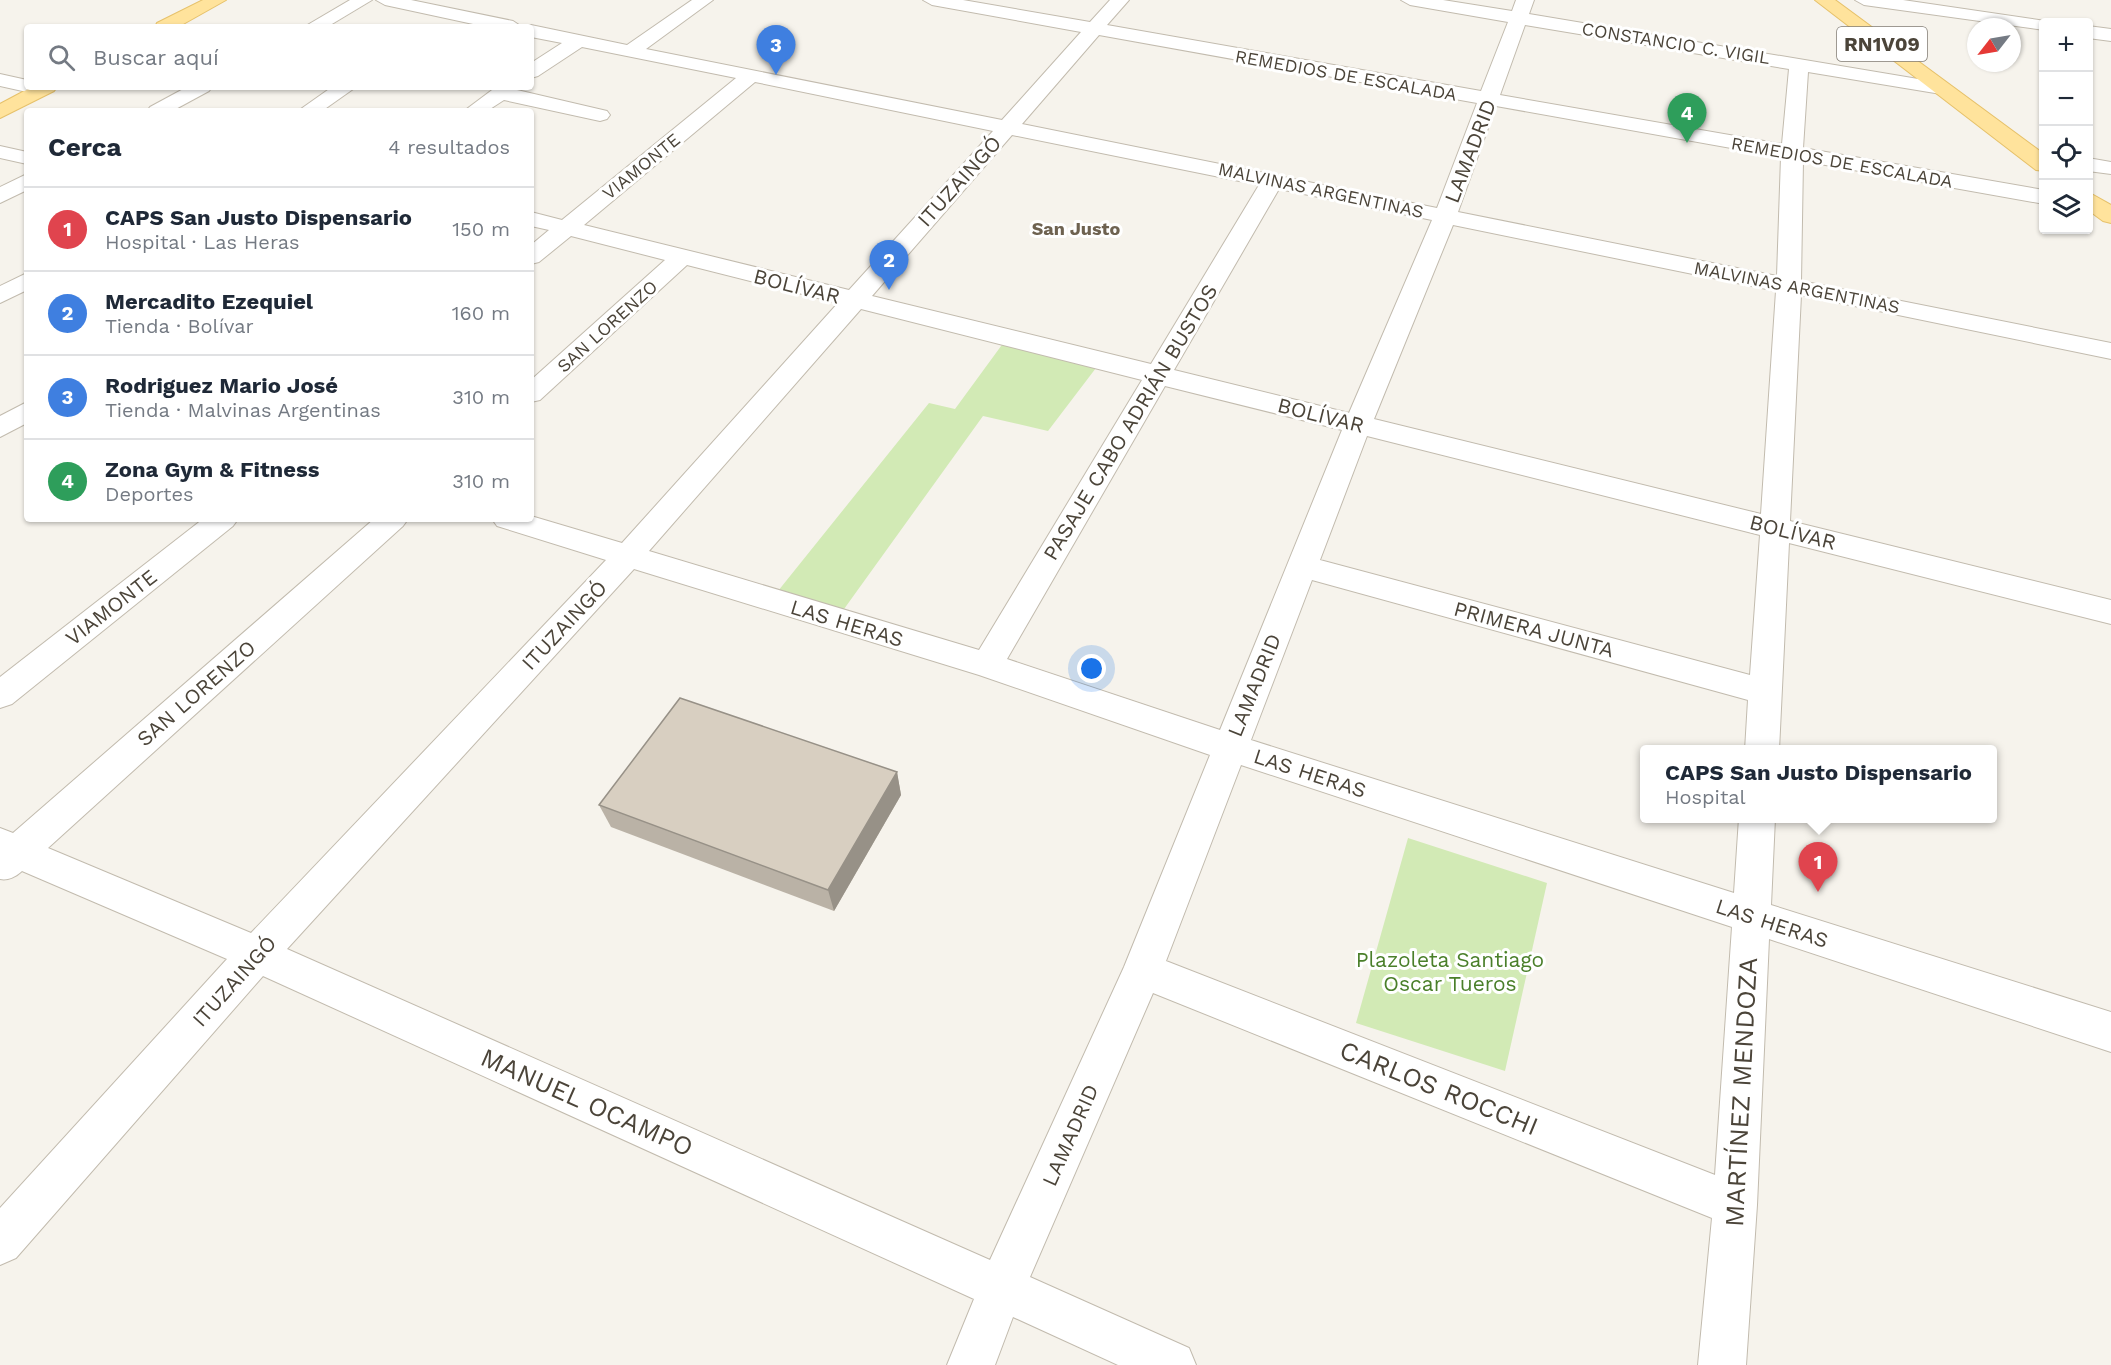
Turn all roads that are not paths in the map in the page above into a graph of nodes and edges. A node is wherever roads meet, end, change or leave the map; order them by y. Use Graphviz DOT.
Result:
graph roads {
  1 [pos="363,0"];
  2 [pos="386,0"];
  3 [pos="485,0"];
  4 [pos="704,0"];
  5 [pos="932,0"];
  6 [pos="1120,0"];
  7 [pos="1410,0"];
  8 [pos="1824,0"];
  9 [pos="1843,0"];
  10 [pos="1864,0"];
  11 [pos="209,1"];
  12 [pos="1976,8"];
  13 [pos="1522,9"];
  14 [pos="459,16"];
  15 [pos="169,24"];
  16 [pos="319,24"];
  17 [pos="446,24"];
  18 [pos="498,24"];
  19 [pos="2039,24"];
  20 [pos="1094,29"];
  21 [pos="534,32"];
  22 [pos="2093,33"];
  23 [pos="2111,35"];
  24 [pos="578,41"];
  25 [pos="630,51"];
  26 [pos="1799,64"];
  27 [pos="534,70"];
  28 [pos="751,76"];
  29 [pos="0,80"];
  30 [pos="24,85"];
  31 [pos="1941,88"];
  32 [pos="32,90"];
  33 [pos="196,90"];
  34 [pos="341,90"];
  35 [pos="505,90"];
  36 [pos="1490,101"];
  37 [pos="163,108"];
  38 [pos="313,108"];
  39 [pos="478,108"];
  40 [pos="0,112"];
  41 [pos="600,116"];
  42 [pos="1007,127"];
  43 [pos="2039,146"];
  44 [pos="0,152"];
  45 [pos="1792,153"];
  46 [pos="24,157"];
  47 [pos="2039,162"];
  48 [pos="2093,165"];
  49 [pos="2111,168"];
  50 [pos="1273,180"];
  51 [pos="24,184"];
  52 [pos="2093,191"];
  53 [pos="0,196"];
  54 [pos="2039,196"];
  55 [pos="2102,206"];
  56 [pos="1445,216"];
  57 [pos="534,220"];
  58 [pos="565,228"];
  59 [pos="534,254"];
  60 [pos="682,257"];
  61 [pos="24,282"];
  62 [pos="1789,285"];
  63 [pos="0,296"];
  64 [pos="853,300"];
  65 [pos="2111,351"];
  66 [pos="1158,375"];
  67 [pos="534,391"];
  68 [pos="24,413"];
  69 [pos="1358,424"];
  70 [pos="0,428"];
  71 [pos="219,522"];
  72 [pos="390,522"];
  73 [pos="516,522"];
  74 [pos="1774,527"];
  75 [pos="627,557"];
  76 [pos="1302,566"];
  77 [pos="2111,612"];
  78 [pos="987,665"];
  79 [pos="1765,692"];
  80 [pos="0,695"];
  81 [pos="1762,745"];
  82 [pos="1229,747"];
  83 [pos="1757,823"];
  84 [pos="6,854"];
  85 [pos="1751,917"];
  86 [pos="257,954"];
  87 [pos="1143,970"];
  88 [pos="2111,1032"];
  89 [pos="1735,1205"];
  90 [pos="0,1242"];
  91 [pos="1002,1287"];
  92 [pos="971,1365"];
  93 [pos="1172,1365"];
  94 [pos="1722,1365"];
  1 -- 16 [label="street"];
  2 -- 14 [label="street"];
  3 -- 14 [label="street"];
  4 -- 25 [label="street"];
  5 -- 20 [label="street, REMEDIOS DE ESCALADA"];
  6 -- 20 [label="street, ITUZAINGÓ"];
  7 -- 13 [label="street, CONSTANCIO C. VIGIL"];
  8 -- 31 [label="main road, RN1V09"];
  9 -- 43 [label="main road, RN1V09"];
  10 -- 12 [label="street"];
  11 -- 15 [label="main road"];
  12 -- 19 [label="street"];
  13 -- 26 [label="street, CONSTANCIO C. VIGIL"];
  13 -- 36 [label="street, LAMADRID"];
  14 -- 17 [label="street"];
  14 -- 18 [label="street"];
  20 -- 36 [label="street, REMEDIOS DE ESCALADA"];
  20 -- 42 [label="street, ITUZAINGÓ"];
  21 -- 24 [label="street, MALVINAS ARGENTINAS"];
  22 -- 23 [label="street"];
  24 -- 25 [label="street, MALVINAS ARGENTINAS"];
  24 -- 27 [label="street"];
  25 -- 28 [label="street, MALVINAS ARGENTINAS"];
  26 -- 31 [label="street, CONSTANCIO C. VIGIL"];
  26 -- 45 [label="street"];
  28 -- 42 [label="street, MALVINAS ARGENTINAS"];
  28 -- 58 [label="street, VIAMONTE"];
  29 -- 30 [label="street"];
  31 -- 47 [label="main road, RN1V09"];
  32 -- 40 [label="main road"];
  33 -- 37 [label="street"];
  34 -- 38 [label="street"];
  35 -- 39 [label="street"];
  35 -- 41 [label="street"];
  36 -- 45 [label="street, REMEDIOS DE ESCALADA"];
  36 -- 56 [label="street, LAMADRID"];
  42 -- 50 [label="street, MALVINAS ARGENTINAS"];
  42 -- 64 [label="street, ITUZAINGÓ"];
  44 -- 46 [label="street"];
  45 -- 54 [label="street, REMEDIOS DE ESCALADA"];
  45 -- 62 [label="street"];
  48 -- 49 [label="street"];
  50 -- 56 [label="street, MALVINAS ARGENTINAS"];
  50 -- 66 [label="street, PASAJE CABO ADRIÁN BUSTOS"];
  51 -- 53 [label="street"];
  52 -- 55 [label="main road"];
  56 -- 62 [label="street, MALVINAS ARGENTINAS"];
  56 -- 69 [label="street, LAMADRID"];
  57 -- 58 [label="street, BOLÍVAR"];
  58 -- 59 [label="street, VIAMONTE"];
  58 -- 60 [label="street, BOLÍVAR"];
  60 -- 64 [label="street, BOLÍVAR"];
  60 -- 67 [label="street, SAN LORENZO"];
  61 -- 63 [label="street"];
  62 -- 65 [label="street, MALVINAS ARGENTINAS"];
  62 -- 74 [label="street"];
  64 -- 66 [label="street, BOLÍVAR"];
  64 -- 75 [label="street, ITUZAINGÓ"];
  66 -- 69 [label="street, BOLÍVAR"];
  66 -- 78 [label="street, PASAJE CABO ADRIÁN BUSTOS"];
  68 -- 70 [label="street"];
  69 -- 74 [label="street, BOLÍVAR"];
  69 -- 76 [label="street, LAMADRID"];
  71 -- 80 [label="street, VIAMONTE"];
  72 -- 84 [label="street, SAN LORENZO"];
  73 -- 75 [label="street, LAS HERAS"];
  74 -- 77 [label="street, BOLÍVAR"];
  74 -- 79 [label="street"];
  75 -- 78 [label="street, LAS HERAS"];
  75 -- 86 [label="street, ITUZAINGÓ"];
  76 -- 79 [label="street, PRIMERA JUNTA"];
  76 -- 82 [label="street, LAMADRID"];
  78 -- 82 [label="street, LAS HERAS"];
  79 -- 81 [label="street"];
  82 -- 85 [label="street, LAS HERAS"];
  82 -- 87 [label="street, LAMADRID"];
  83 -- 85 [label="street, MARTÍNEZ MENDOZA"];
  84 -- 86 [label="street, MANUEL OCAMPO"];
  85 -- 88 [label="street, LAS HERAS"];
  85 -- 89 [label="street, MARTÍNEZ MENDOZA"];
  86 -- 90 [label="street, ITUZAINGÓ"];
  86 -- 91 [label="street, MANUEL OCAMPO"];
  87 -- 89 [label="street, CARLOS ROCCHI"];
  87 -- 91 [label="street, LAMADRID"];
  89 -- 94 [label="street, MARTÍNEZ MENDOZA"];
  91 -- 92 [label="street, LAMADRID"];
  91 -- 93 [label="street, MANUEL OCAMPO"];
}
